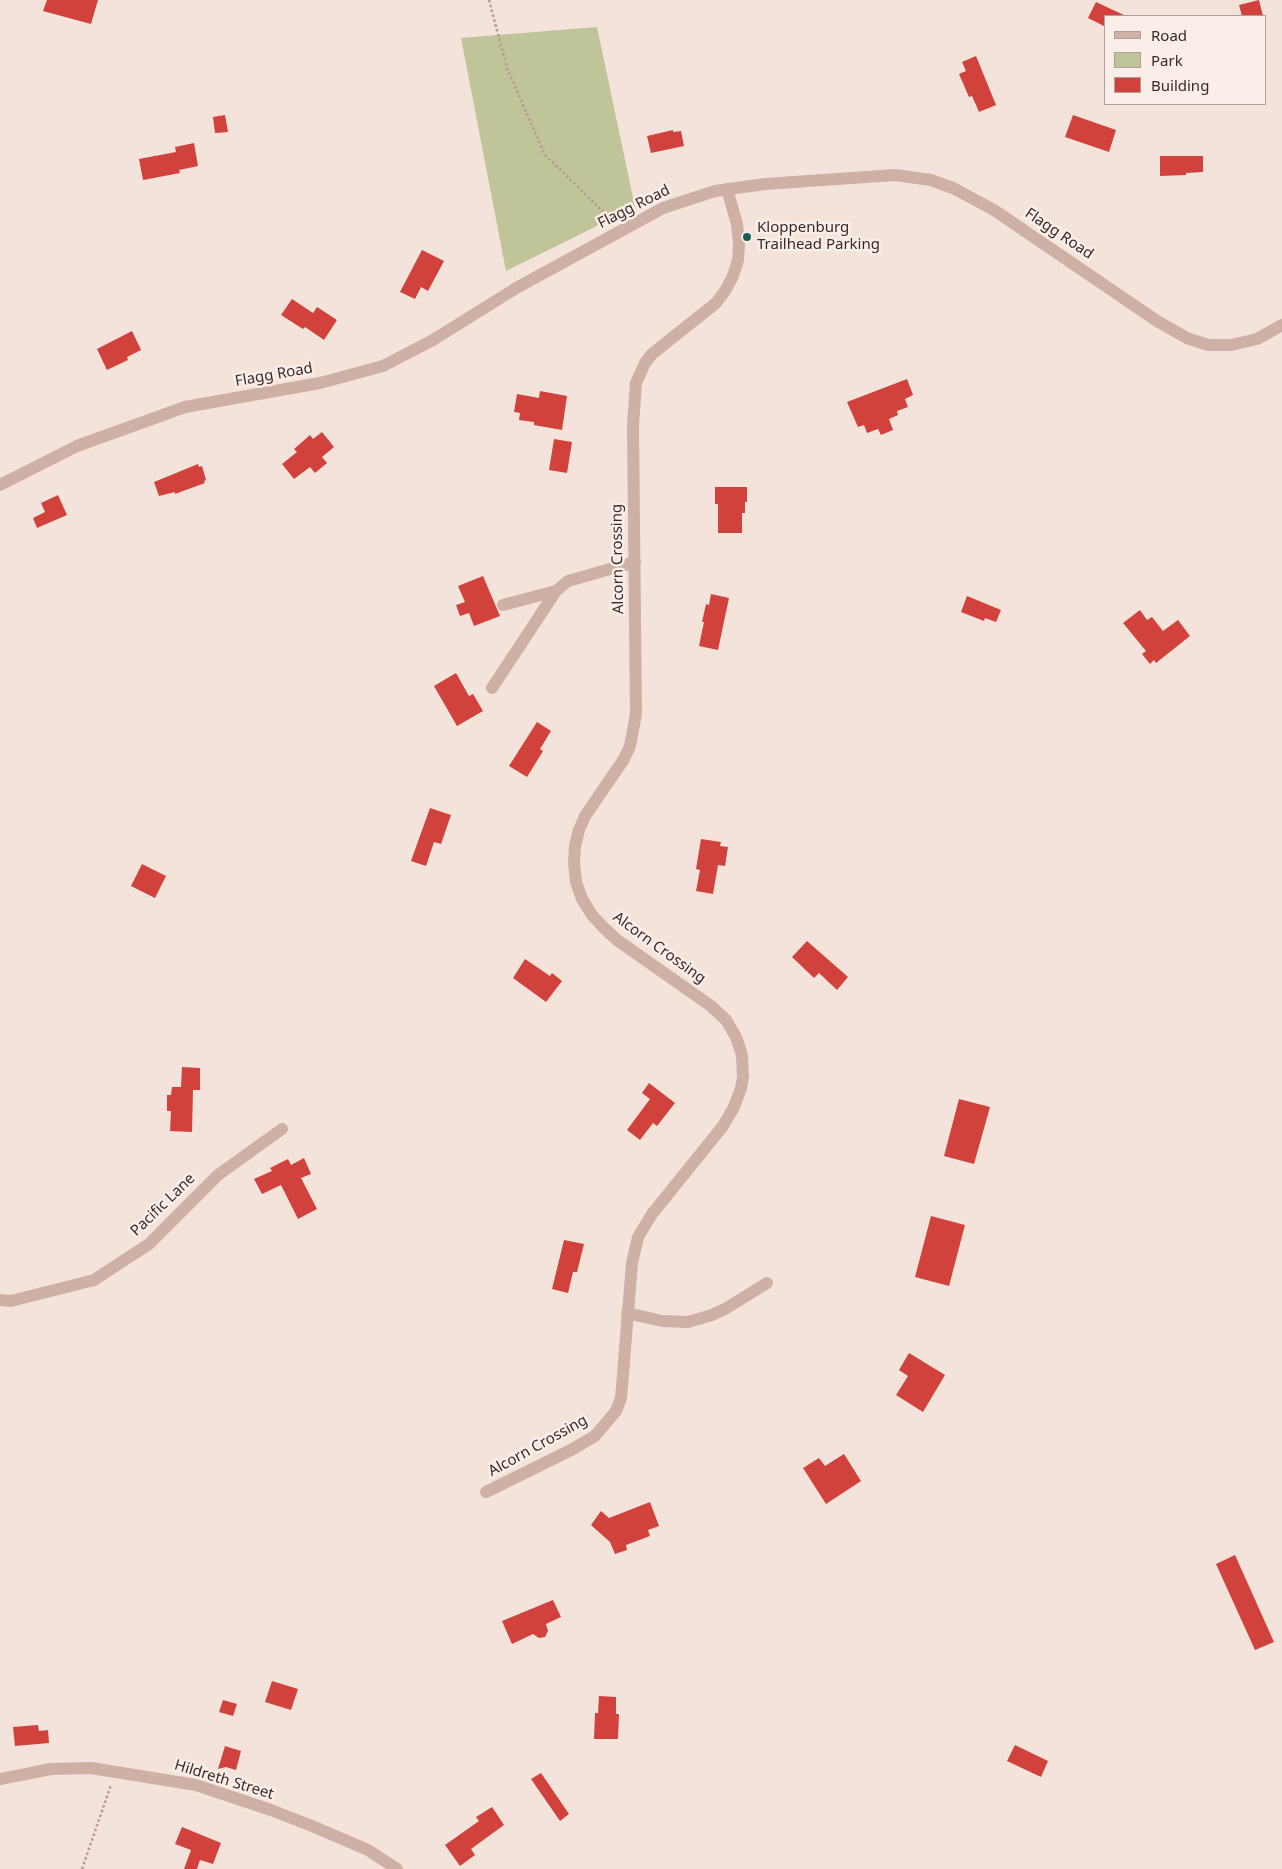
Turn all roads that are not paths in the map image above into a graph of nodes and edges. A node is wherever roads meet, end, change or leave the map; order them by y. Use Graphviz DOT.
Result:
graph roads {
  1 [pos="727,189"];
  2 [pos="1282,325"];
  3 [pos="0,485"];
  4 [pos="635,562"];
  5 [pos="556,590"];
  6 [pos="503,605"];
  7 [pos="492,688"];
  8 [pos="282,1129"];
  9 [pos="767,1283"];
  10 [pos="0,1300"];
  11 [pos="627,1313"];
  12 [pos="486,1492"];
  13 [pos="0,1779"];
  14 [pos="397,1869"];
  1 -- 2 [label="street, Flagg Road"];
  1 -- 3 [label="street, Flagg Road"];
  1 -- 4 [label="street, Alcorn Crossing"];
  4 -- 5 [label="street"];
  4 -- 11 [label="street, Alcorn Crossing"];
  5 -- 6 [label="street"];
  5 -- 7 [label="street"];
  8 -- 10 [label="street, Pacific Lane"];
  9 -- 11 [label="street"];
  11 -- 12 [label="street, Alcorn Crossing"];
  13 -- 14 [label="street, Hildreth Street"];
}
